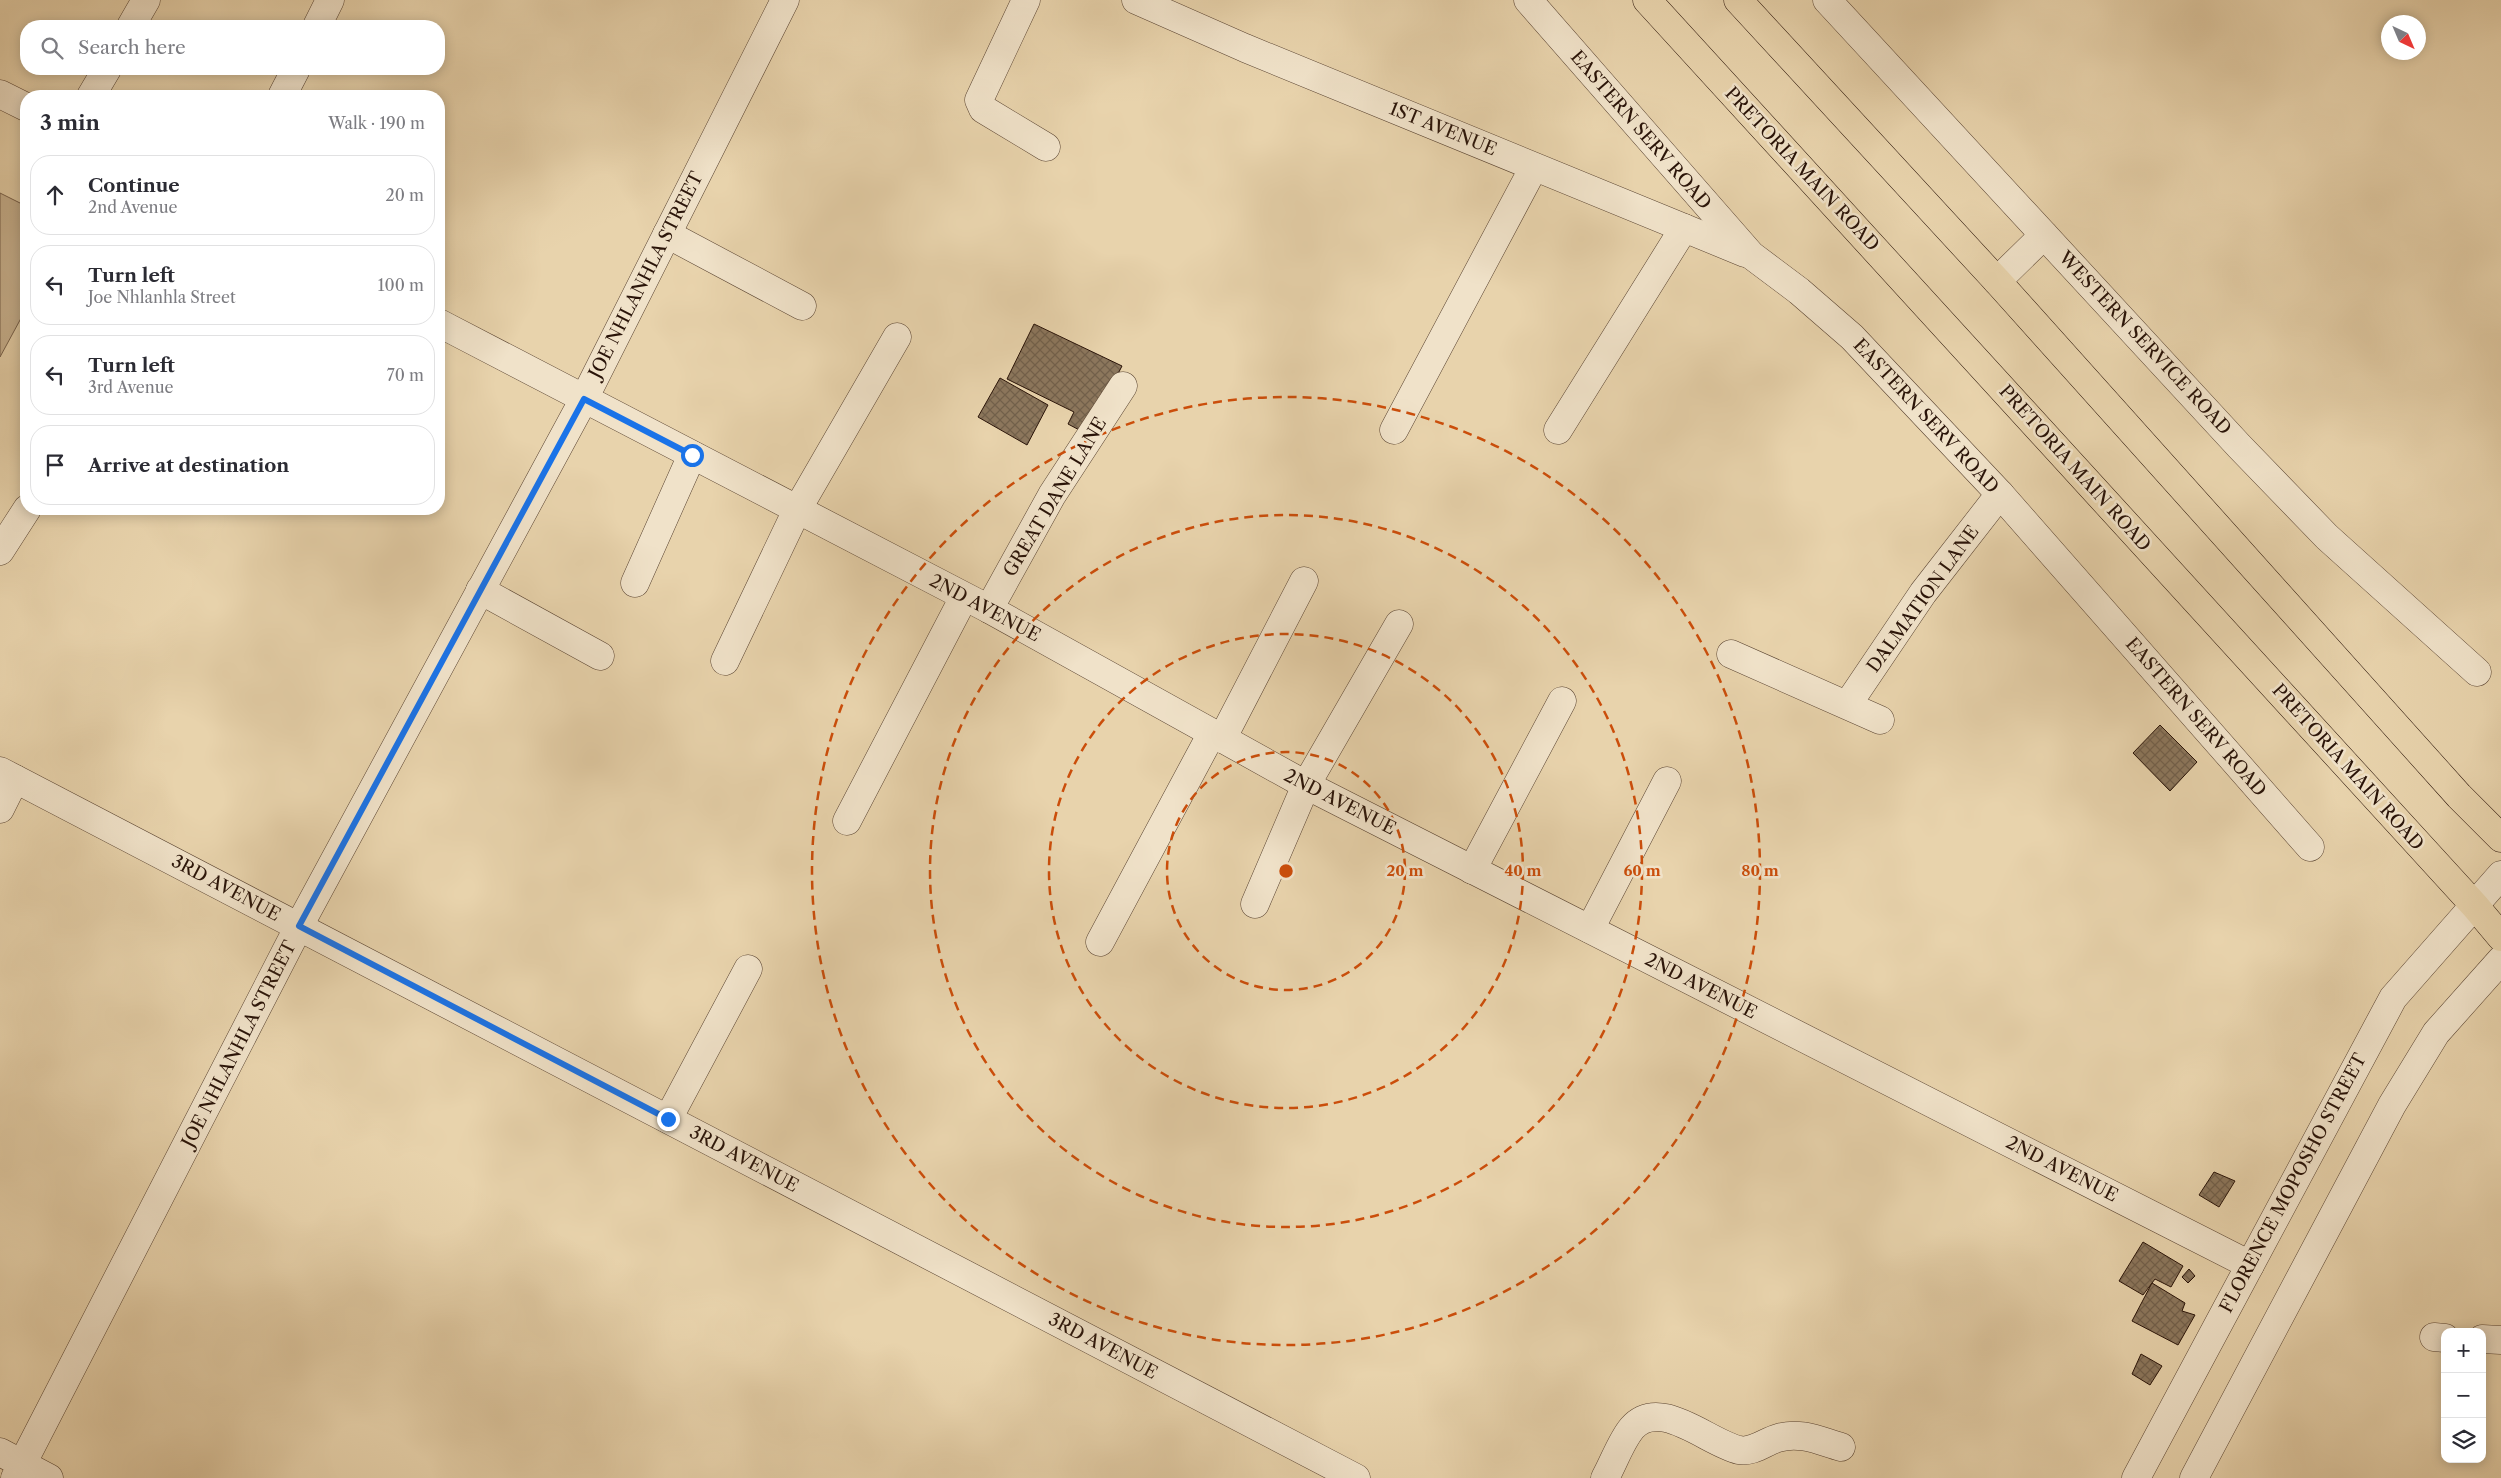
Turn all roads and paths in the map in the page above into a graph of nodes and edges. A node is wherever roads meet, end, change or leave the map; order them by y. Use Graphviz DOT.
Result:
graph roads {
  1 [pos="146,0"];
  2 [pos="330,0"];
  3 [pos="785,0"];
  4 [pos="1026,0"];
  5 [pos="1136,0"];
  6 [pos="1528,0"];
  7 [pos="1647,0"];
  8 [pos="1738,0"];
  9 [pos="1827,0"];
  10 [pos="134,20"];
  11 [pos="320,20"];
  12 [pos="103,75"];
  13 [pos="293,75"];
  14 [pos="95,90"];
  15 [pos="285,90"];
  16 [pos="0,94"];
  17 [pos="20,104"];
  18 [pos="1046,147"];
  19 [pos="1534,167"];
  20 [pos="1684,228"];
  21 [pos="667,234"];
  22 [pos="2044,235"];
  23 [pos="1752,255"];
  24 [pos="1997,281"];
  25 [pos="802,306"];
  26 [pos="445,326"];
  27 [pos="897,337"];
  28 [pos="1122,386"];
  29 [pos="584,399"];
  30 [pos="1394,430"];
  31 [pos="1558,430"];
  32 [pos="692,455"];
  33 [pos="2000,494"];
  34 [pos="797,510"];
  35 [pos="23,515"];
  36 [pos="0,551"];
  37 [pos="1304,581"];
  38 [pos="634,583"];
  39 [pos="480,590"];
  40 [pos="964,596"];
  41 [pos="989,609"];
  42 [pos="1399,624"];
  43 [pos="1731,654"];
  44 [pos="600,656"];
  45 [pos="725,661"];
  46 [pos="2477,672"];
  47 [pos="1562,701"];
  48 [pos="1848,704"];
  49 [pos="1880,720"];
  50 [pos="1217,736"];
  51 [pos="8,775"];
  52 [pos="1667,781"];
  53 [pos="1306,786"];
  54 [pos="0,809"];
  55 [pos="847,821"];
  56 [pos="2501,838"];
  57 [pos="2310,847"];
  58 [pos="1472,870"];
  59 [pos="2501,876"];
  60 [pos="1255,904"];
  61 [pos="2475,906"];
  62 [pos="299,926"];
  63 [pos="1590,929"];
  64 [pos="2501,937"];
  65 [pos="1100,942"];
  66 [pos="2501,960"];
  67 [pos="748,969"];
  68 [pos="668,1119"];
  69 [pos="2250,1265"];
  70 [pos="2486,1339"];
  71 [pos="2501,1340"];
  72 [pos="1841,1447"];
  73 [pos="12,1465"];
  74 [pos="49,1478"];
  75 [pos="1356,1478"];
  76 [pos="1605,1478"];
  77 [pos="2136,1478"];
  78 [pos="2194,1478"];
  1 -- 10 [label="street"];
  2 -- 11 [label="street"];
  3 -- 21 [label="street, JOE NHLANHLA STREET"];
  4 -- 18 [label="street"];
  5 -- 19 [label="street, 1ST AVENUE"];
  6 -- 23 [label="street, EASTERN SERV ROAD"];
  7 -- 61 [label="main road, PRETORIA MAIN ROAD"];
  8 -- 24 [label="main road"];
  9 -- 22 [label="street, WESTERN SERVICE ROAD"];
  12 -- 14 [label="street"];
  13 -- 15 [label="street"];
  16 -- 17 [label="street"];
  19 -- 20 [label="street, 1ST AVENUE"];
  19 -- 30 [label="street"];
  20 -- 23 [label="street, 1ST AVENUE"];
  20 -- 31 [label="street"];
  21 -- 25 [label="street"];
  21 -- 29 [label="street, JOE NHLANHLA STREET"];
  22 -- 24 [label="street"];
  22 -- 46 [label="street, WESTERN SERVICE ROAD"];
  23 -- 33 [label="street, EASTERN SERV ROAD"];
  24 -- 56 [label="main road"];
  26 -- 29 [label="street, 2ND AVENUE"];
  27 -- 34 [label="street"];
  28 -- 41 [label="street, GREAT DANE LANE"];
  29 -- 32 [label="street, 2ND AVENUE"];
  29 -- 39 [label="street, JOE NHLANHLA STREET"];
  32 -- 34 [label="street, 2ND AVENUE"];
  32 -- 38 [label="street"];
  33 -- 48 [label="street, DALMATION LANE"];
  33 -- 57 [label="street, EASTERN SERV ROAD"];
  34 -- 40 [label="street, 2ND AVENUE"];
  34 -- 45 [label="street"];
  35 -- 36 [label="street"];
  37 -- 50 [label="street"];
  39 -- 44 [label="street"];
  39 -- 62 [label="street, JOE NHLANHLA STREET"];
  40 -- 41 [label="street, 2ND AVENUE"];
  40 -- 55 [label="street"];
  41 -- 50 [label="street, 2ND AVENUE"];
  42 -- 53 [label="street"];
  43 -- 48 [label="street"];
  47 -- 58 [label="street"];
  48 -- 49 [label="street"];
  50 -- 53 [label="street, 2ND AVENUE"];
  50 -- 65 [label="street"];
  51 -- 54 [label="street"];
  51 -- 62 [label="street, 3RD AVENUE"];
  52 -- 63 [label="street"];
  53 -- 58 [label="street, 2ND AVENUE"];
  53 -- 60 [label="street"];
  58 -- 63 [label="street, 2ND AVENUE"];
  59 -- 61 [label="street, FLORENCE MOPOSHO STREET"];
  61 -- 64 [label="main road, PRETORIA MAIN ROAD"];
  61 -- 69 [label="street, FLORENCE MOPOSHO STREET"];
  62 -- 68 [label="street, 3RD AVENUE"];
  62 -- 73 [label="street, JOE NHLANHLA STREET"];
  63 -- 69 [label="street, 2ND AVENUE"];
  66 -- 78 [label="street"];
  67 -- 68 [label="street"];
  68 -- 75 [label="street, 3RD AVENUE"];
  69 -- 77 [label="street, FLORENCE MOPOSHO STREET"];
  70 -- 71 [label="street"];
  72 -- 76 [label="street"];
  73 -- 74 [label="street"];
}
